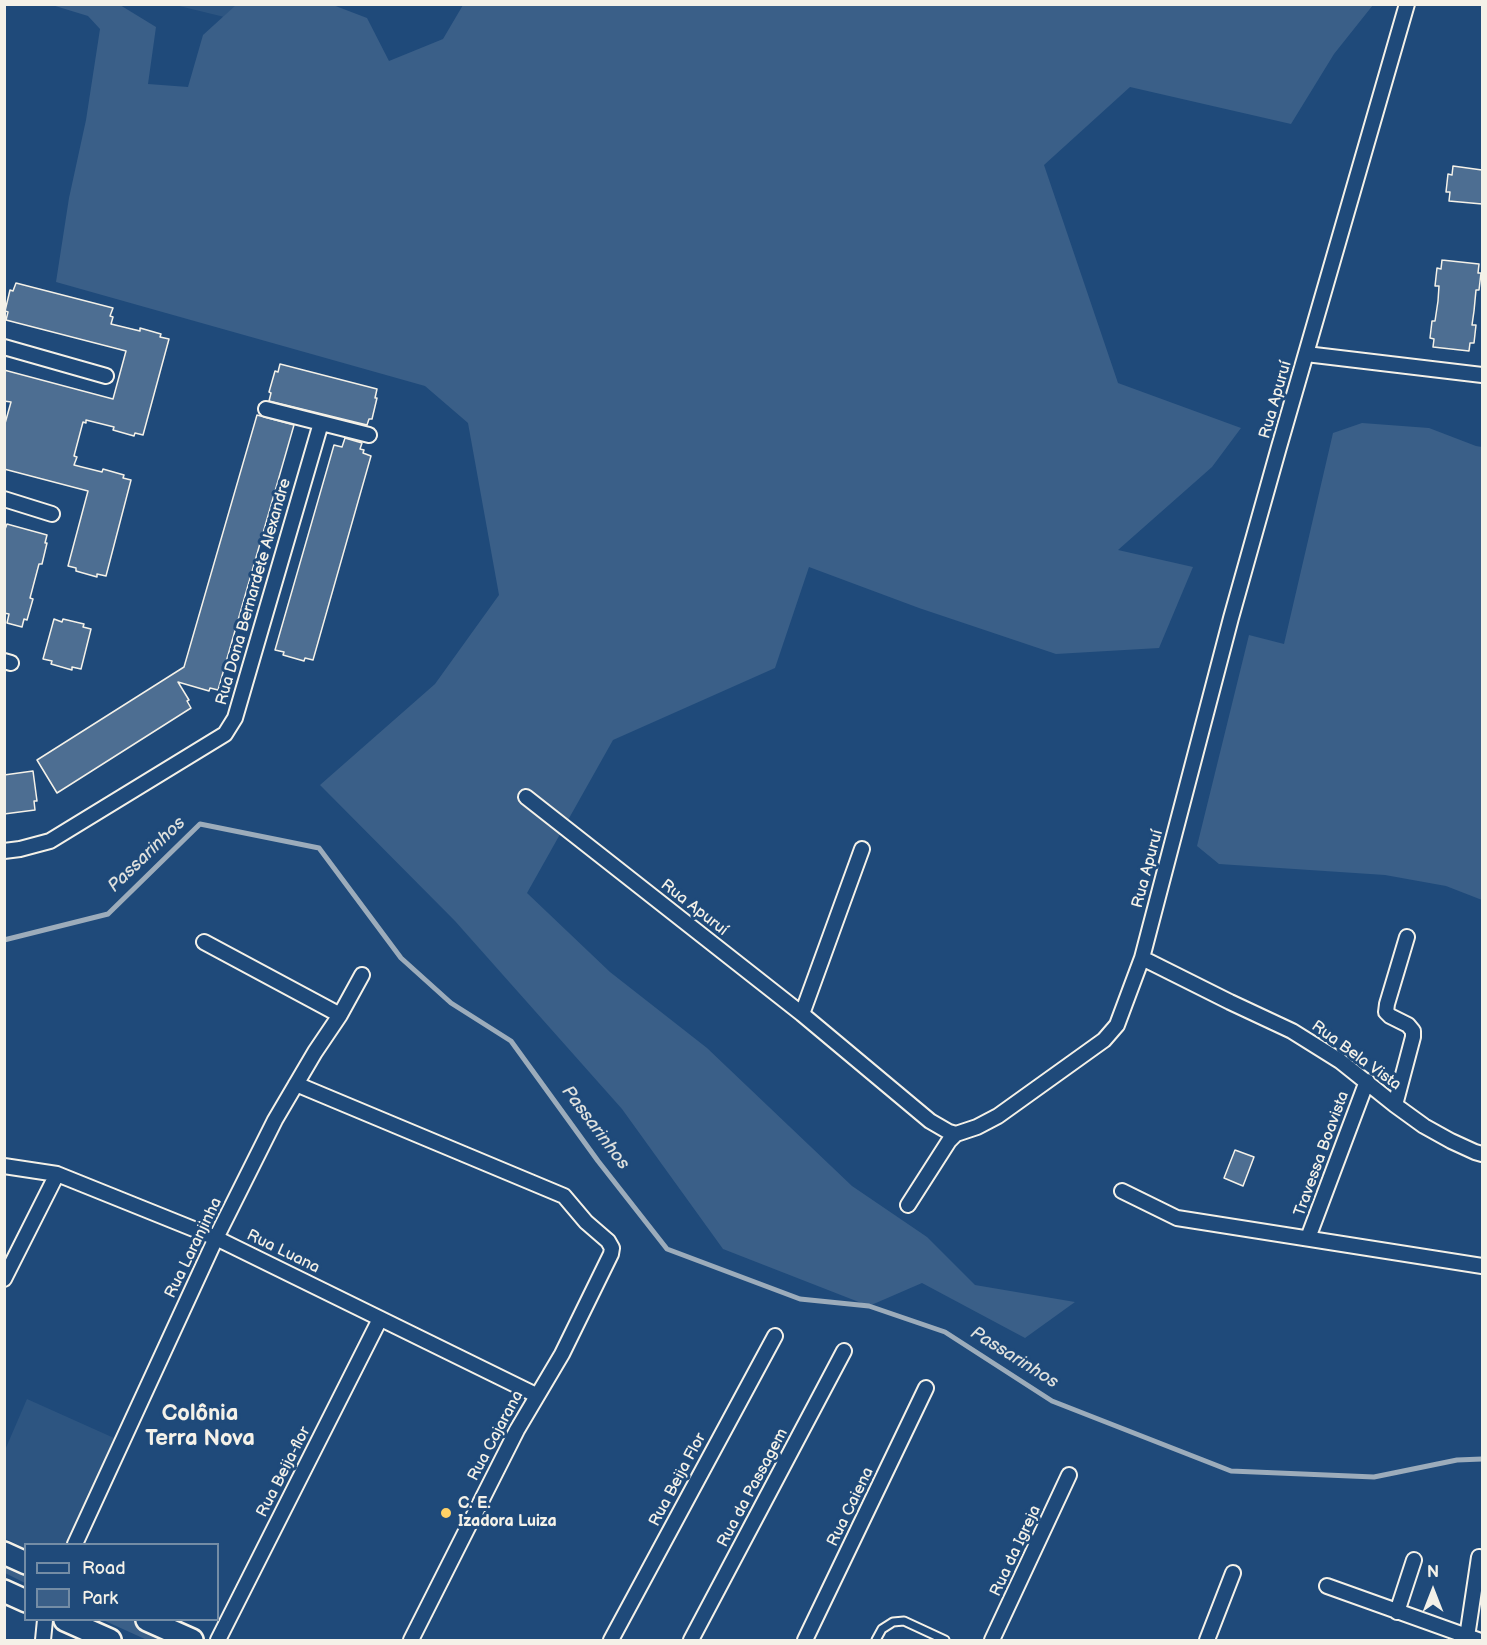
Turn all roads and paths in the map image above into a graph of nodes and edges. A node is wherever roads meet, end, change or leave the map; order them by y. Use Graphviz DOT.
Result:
graph roads {
  1 [pos="1407,4"];
  2 [pos="4,347"];
  3 [pos="1306,354"];
  4 [pos="1482,375"];
  5 [pos="106,376"];
  6 [pos="266,409"];
  7 [pos="321,423"];
  8 [pos="369,435"];
  9 [pos="4,499"];
  10 [pos="52,514"];
  11 [pos="526,797"];
  12 [pos="862,849"];
  13 [pos="4,851"];
  14 [pos="1407,937"];
  15 [pos="204,942"];
  16 [pos="1142,958"];
  17 [pos="362,975"];
  18 [pos="802,1014"];
  19 [pos="340,1015"];
  20 [pos="1367,1081"];
  21 [pos="296,1084"];
  22 [pos="1395,1105"];
  23 [pos="956,1134"];
  24 [pos="1482,1154"];
  25 [pos="4,1166"];
  26 [pos="57,1174"];
  27 [pos="1122,1191"];
  28 [pos="908,1205"];
  29 [pos="216,1238"];
  30 [pos="1308,1238"];
  31 [pos="1482,1266"];
  32 [pos="4,1279"];
  33 [pos="380,1319"];
  34 [pos="775,1335"];
  35 [pos="844,1351"];
  36 [pos="926,1388"];
  37 [pos="536,1395"];
  38 [pos="1069,1475"];
  39 [pos="76,1543"];
  40 [pos="4,1553"];
  41 [pos="1479,1557"];
  42 [pos="1414,1560"];
  43 [pos="24,1562"];
  44 [pos="1233,1574"];
  45 [pos="1327,1587"];
  46 [pos="4,1591"];
  47 [pos="24,1600"];
  48 [pos="1397,1612"];
  49 [pos="45,1621"];
  50 [pos="67,1621"];
  51 [pos="149,1621"];
  52 [pos="1472,1639"];
  53 [pos="43,1641"];
  54 [pos="110,1641"];
  55 [pos="192,1641"];
  56 [pos="218,1641"];
  57 [pos="411,1641"];
  58 [pos="611,1641"];
  59 [pos="691,1641"];
  60 [pos="806,1641"];
  61 [pos="876,1641"];
  62 [pos="945,1641"];
  63 [pos="992,1641"];
  64 [pos="1207,1641"];
  1 -- 3 [label="street, Rua Apuruí"];
  2 -- 5 [label="street"];
  3 -- 4 [label="street"];
  3 -- 16 [label="street, Rua Apuruí"];
  6 -- 7 [label="street"];
  7 -- 8 [label="street"];
  7 -- 13 [label="street, Rua Dona Bernardete Alexandre"];
  9 -- 10 [label="street"];
  11 -- 18 [label="street, Rua Apuruí"];
  12 -- 18 [label="street"];
  14 -- 22 [label="street"];
  15 -- 19 [label="street"];
  16 -- 20 [label="street, Rua Bela Vista"];
  16 -- 23 [label="street, Rua Apuruí"];
  17 -- 19 [label="street, Rua Laranjinha"];
  18 -- 23 [label="street, Rua Apuruí"];
  19 -- 21 [label="street, Rua Laranjinha"];
  20 -- 22 [label="street, Rua Bela Vista"];
  20 -- 30 [label="street, Travessa Boavista"];
  21 -- 29 [label="street, Rua Laranjinha"];
  21 -- 37 [label="street, Rua Cajarana"];
  22 -- 24 [label="street, Rua Bela Vista"];
  23 -- 28 [label="street"];
  25 -- 26 [label="street, Rua Luana"];
  26 -- 29 [label="street, Rua Luana"];
  26 -- 32 [label="street"];
  27 -- 30 [label="street"];
  29 -- 33 [label="street, Rua Luana"];
  29 -- 39 [label="street, Rua Laranjinha"];
  30 -- 31 [label="street"];
  33 -- 37 [label="street, Rua Luana"];
  33 -- 56 [label="street, Rua Beija-flor"];
  34 -- 58 [label="street, Rua Beija Flor"];
  35 -- 59 [label="street, Rua da Passagem"];
  36 -- 60 [label="street, Rua Caiena"];
  37 -- 57 [label="street, Rua Cajarana"];
  38 -- 63 [label="street, Rua da Igreja"];
  40 -- 43 [label="main road"];
  41 -- 52 [label="street"];
  42 -- 48 [label="street"];
  44 -- 64 [label="street"];
  45 -- 48 [label="street"];
  46 -- 47 [label="main road"];
  48 -- 52 [label="street"];
  49 -- 53 [label="street"];
  50 -- 54 [label="main road"];
  51 -- 55 [label="main road"];
  61 -- 62 [label="lane"];
}
